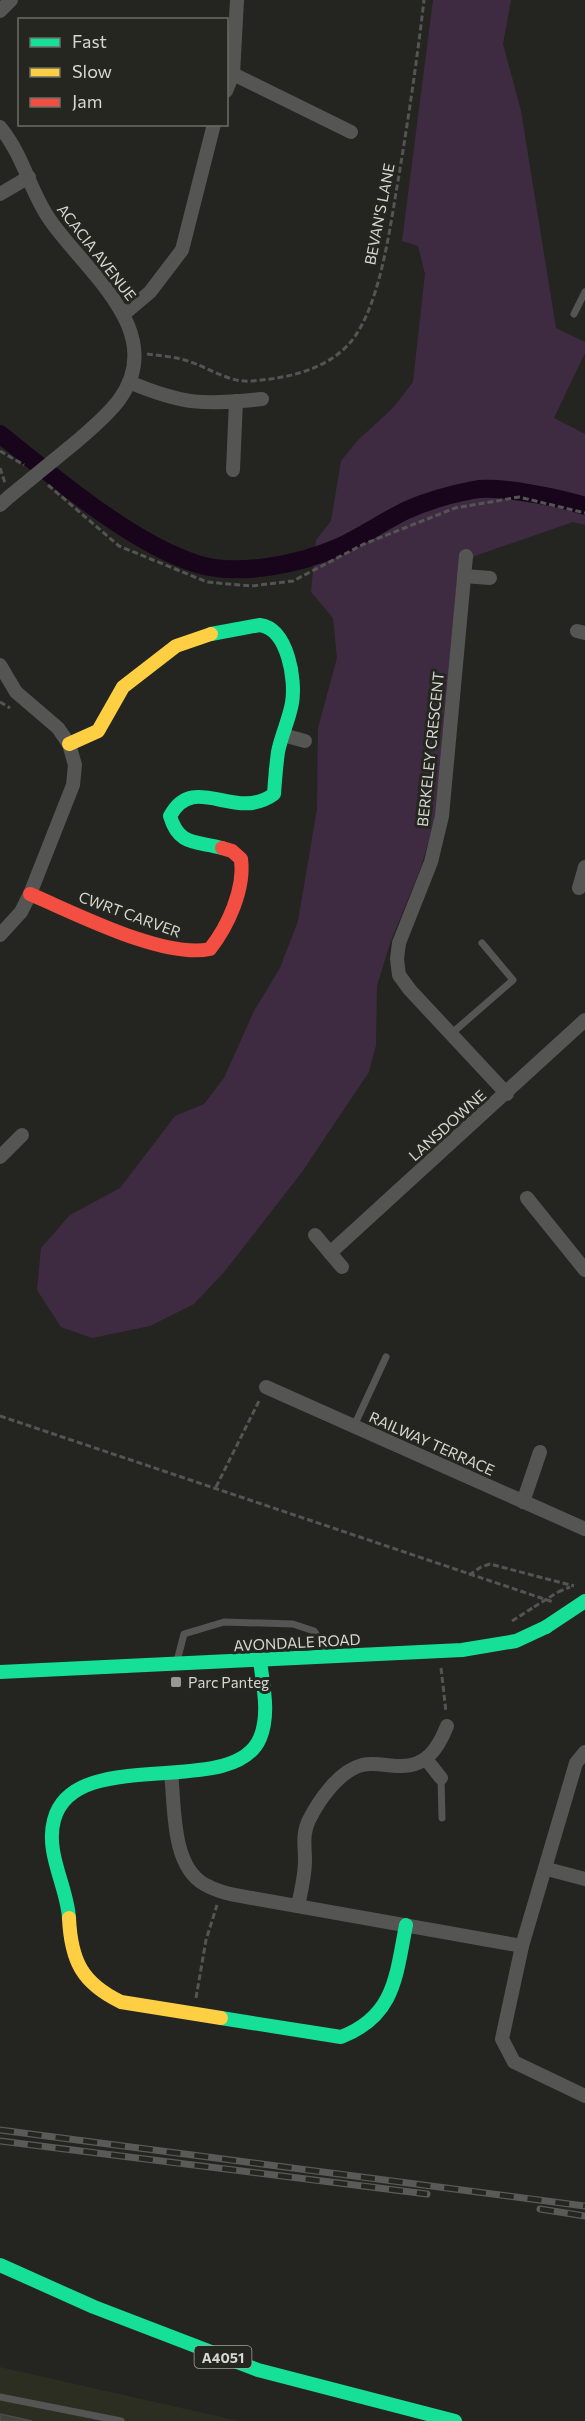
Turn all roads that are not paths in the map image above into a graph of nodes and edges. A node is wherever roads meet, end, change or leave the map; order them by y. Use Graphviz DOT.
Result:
graph roads {
  1 [pos="10,0"];
  2 [pos="237,0"];
  3 [pos="0,10"];
  4 [pos="233,74"];
  5 [pos="228,86"];
  6 [pos="213,126"];
  7 [pos="0,127"];
  8 [pos="351,132"];
  9 [pos="30,177"];
  10 [pos="0,194"];
  11 [pos="585,292"];
  12 [pos="124,314"];
  13 [pos="574,314"];
  14 [pos="129,382"];
  15 [pos="262,399"];
  16 [pos="236,401"];
  17 [pos="233,470"];
  18 [pos="5,500"];
  19 [pos="466,556"];
  20 [pos="464,576"];
  21 [pos="490,578"];
  22 [pos="0,665"];
  23 [pos="283,735"];
  24 [pos="305,741"];
  25 [pos="69,744"];
  26 [pos="585,867"];
  27 [pos="579,888"];
  28 [pos="30,894"];
  29 [pos="0,935"];
  30 [pos="482,943"];
  31 [pos="583,1025"];
  32 [pos="452,1034"];
  33 [pos="507,1094"];
  34 [pos="22,1135"];
  35 [pos="1,1153"];
  36 [pos="527,1198"];
  37 [pos="315,1236"];
  38 [pos="330,1253"];
  39 [pos="342,1268"];
  40 [pos="585,1270"];
  41 [pos="386,1357"];
  42 [pos="266,1387"];
  43 [pos="354,1426"];
  44 [pos="540,1452"];
  45 [pos="523,1502"];
  46 [pos="585,1529"];
  47 [pos="585,1601"];
  48 [pos="322,1657"];
  49 [pos="260,1661"];
  50 [pos="176,1664"];
  51 [pos="0,1672"];
  52 [pos="447,1726"];
  53 [pos="585,1752"];
  54 [pos="426,1760"];
  55 [pos="171,1773"];
  56 [pos="441,1778"];
  57 [pos="442,1818"];
  58 [pos="547,1869"];
  59 [pos="585,1879"];
  60 [pos="298,1906"];
  61 [pos="406,1925"];
  62 [pos="522,1946"];
  63 [pos="585,2096"];
  64 [pos="0,2265"];
  65 [pos="0,2397"];
  66 [pos="121,2421"];
  67 [pos="455,2421"];
  1 -- 3 [label="street"];
  2 -- 4 [label="street"];
  4 -- 5 [label="street"];
  4 -- 8 [label="street"];
  6 -- 12 [label="street"];
  7 -- 9 [label="street, ACACIA AVENUE"];
  9 -- 10 [label="street"];
  9 -- 12 [label="street, ACACIA AVENUE"];
  11 -- 13 [label="lane"];
  12 -- 14 [label="street, ACACIA AVENUE"];
  14 -- 16 [label="street"];
  14 -- 18 [label="street, ACACIA AVENUE, bridge"];
  15 -- 16 [label="street"];
  16 -- 17 [label="street"];
  19 -- 20 [label="street, BERKELEY CRESCENT"];
  20 -- 21 [label="street"];
  20 -- 32 [label="street, BERKELEY CRESCENT"];
  22 -- 25 [label="street"];
  23 -- 24 [label="street"];
  23 -- 25 [label="street, CWRT CARVER"];
  23 -- 28 [label="street, CWRT CARVER"];
  25 -- 28 [label="street"];
  26 -- 27 [label="street"];
  28 -- 29 [label="street"];
  30 -- 32 [label="lane"];
  31 -- 33 [label="street, LANSDOWNE"];
  32 -- 33 [label="street, BERKELEY CRESCENT"];
  33 -- 38 [label="street, LANSDOWNE"];
  34 -- 35 [label="street"];
  36 -- 40 [label="street"];
  37 -- 38 [label="street"];
  38 -- 39 [label="street"];
  41 -- 43 [label="lane"];
  42 -- 43 [label="street, RAILWAY TERRACE"];
  43 -- 45 [label="street, RAILWAY TERRACE"];
  44 -- 45 [label="street"];
  45 -- 46 [label="street, RAILWAY TERRACE"];
  47 -- 48 [label="street, AVONDALE ROAD, bridge"];
  48 -- 49 [label="street, AVONDALE ROAD"];
  48 -- 50 [label="lane"];
  49 -- 50 [label="street, AVONDALE ROAD"];
  49 -- 55 [label="street"];
  50 -- 51 [label="street, AVONDALE ROAD"];
  52 -- 54 [label="street"];
  53 -- 58 [label="street"];
  54 -- 56 [label="street"];
  54 -- 60 [label="street"];
  55 -- 60 [label="street"];
  55 -- 61 [label="street"];
  56 -- 57 [label="lane"];
  58 -- 59 [label="street"];
  58 -- 62 [label="street"];
  60 -- 61 [label="street"];
  61 -- 62 [label="street"];
  62 -- 63 [label="street"];
  64 -- 67 [label="street, A4051"];
  65 -- 66 [label="lane"];
}
